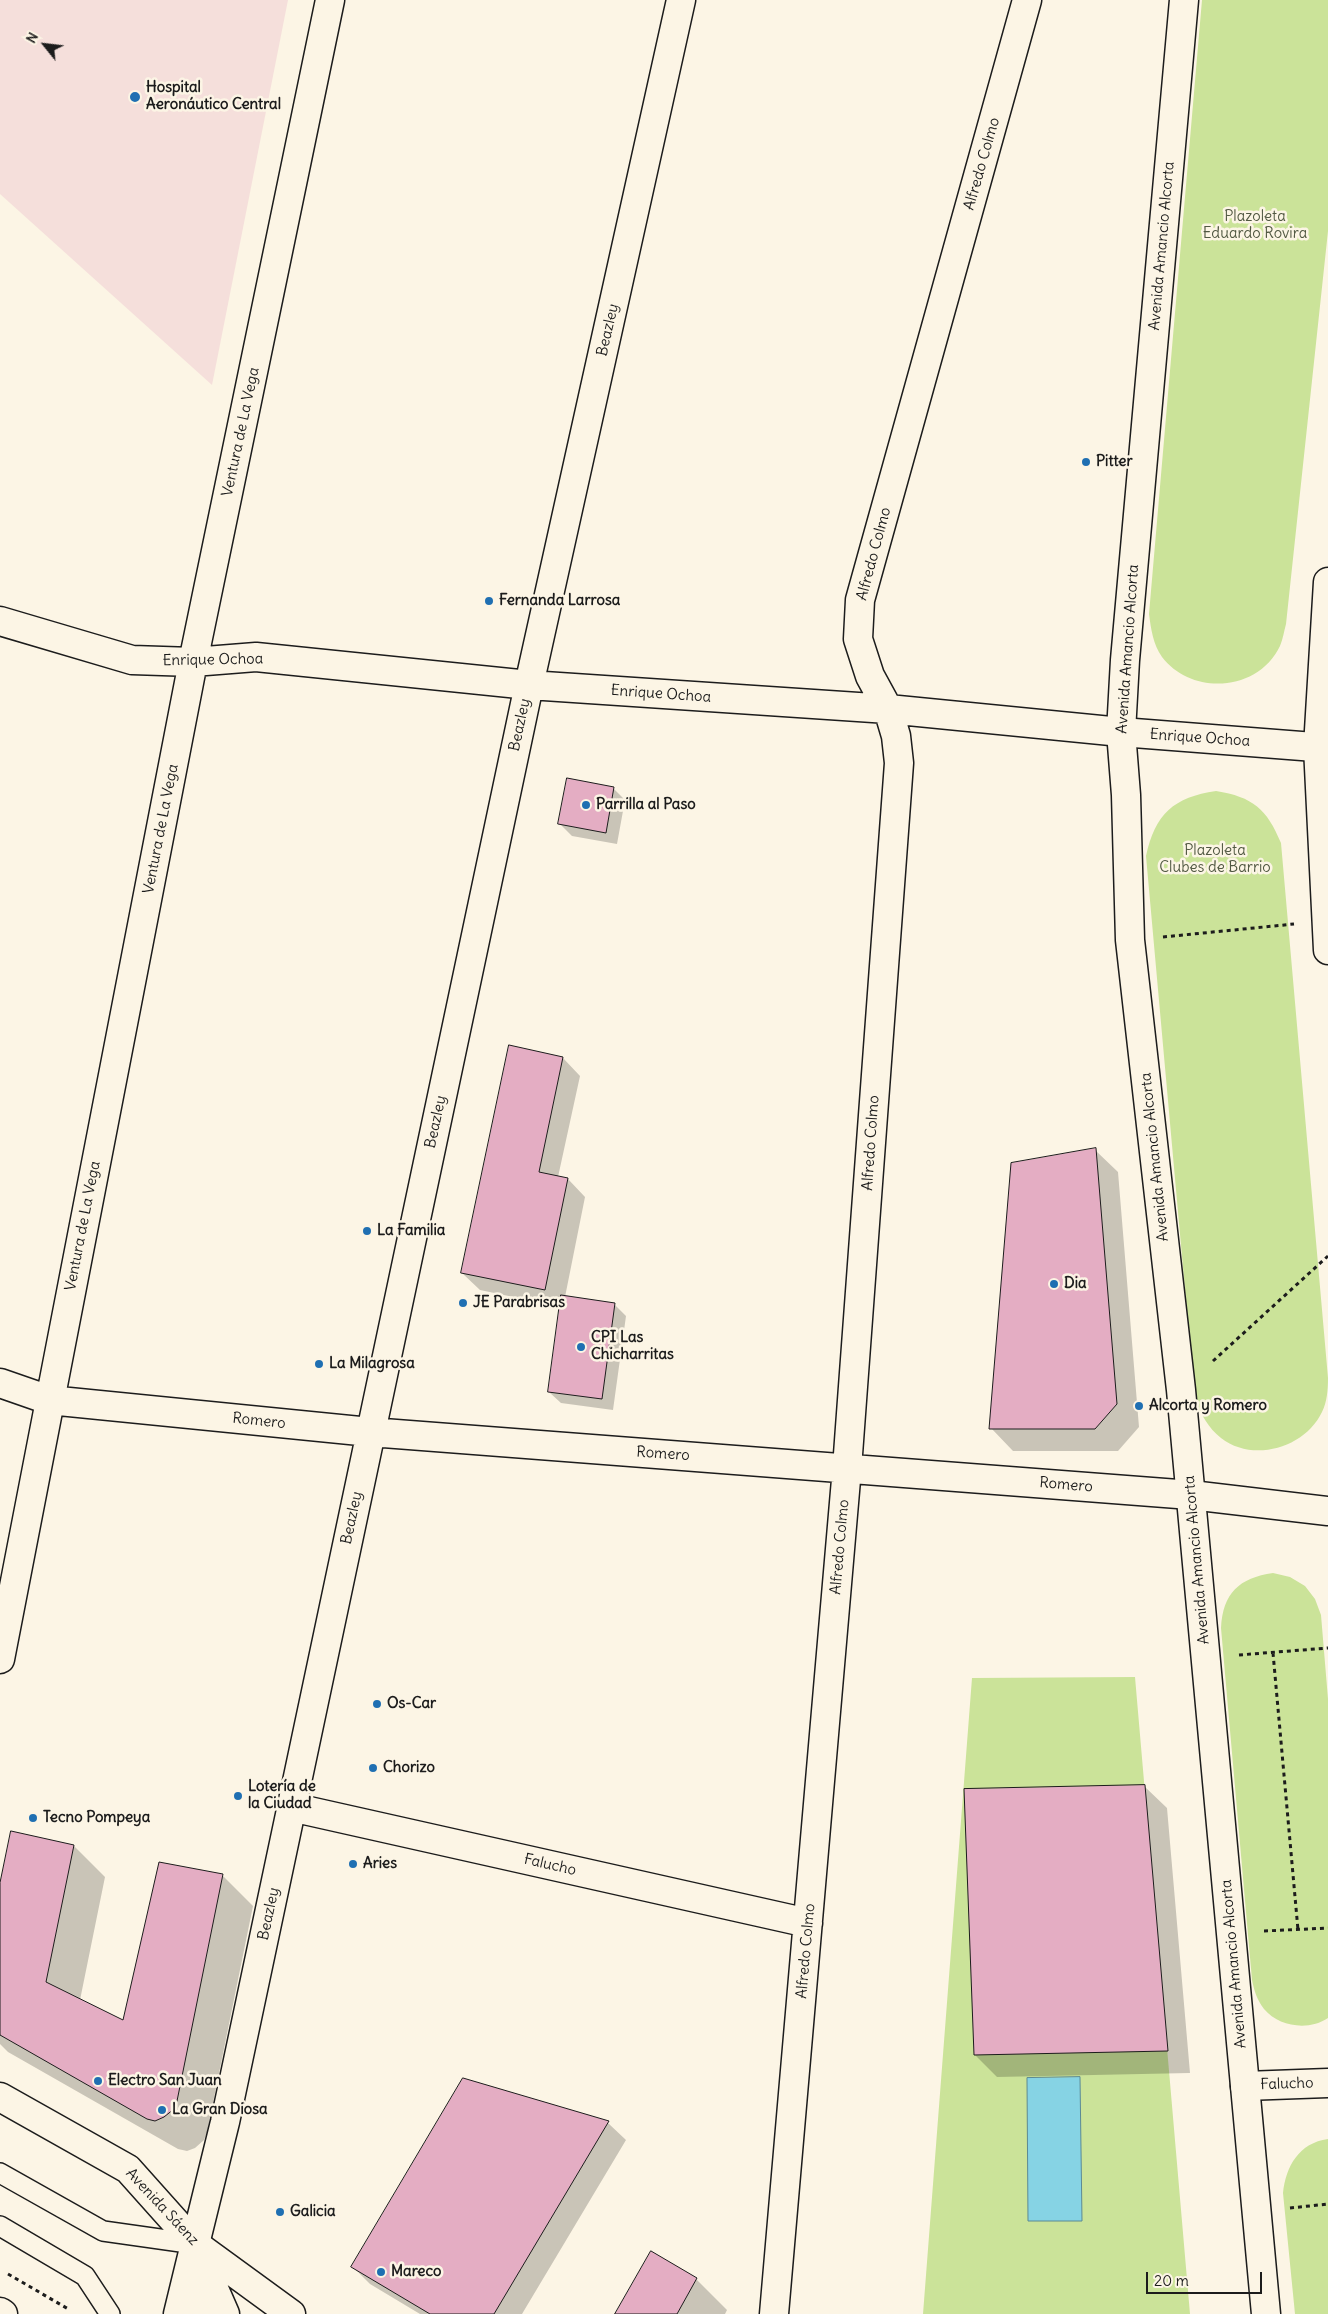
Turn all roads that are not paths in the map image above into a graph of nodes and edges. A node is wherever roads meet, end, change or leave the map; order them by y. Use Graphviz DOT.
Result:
graph roads {
  1 [pos="330,0"];
  2 [pos="681,0"];
  3 [pos="1027,0"];
  4 [pos="1184,0"];
  5 [pos="1328,582"];
  6 [pos="0,622"];
  7 [pos="193,662"];
  8 [pos="529,684"];
  9 [pos="888,709"];
  10 [pos="1121,732"];
  11 [pos="1323,748"];
  12 [pos="1328,950"];
  13 [pos="0,1383"];
  14 [pos="49,1400"];
  15 [pos="370,1432"];
  16 [pos="847,1468"];
  17 [pos="1191,1495"];
  18 [pos="1328,1511"];
  19 [pos="0,1659"];
  20 [pos="291,1807"];
  21 [pos="808,1923"];
  22 [pos="1328,2083"];
  23 [pos="1245,2086"];
  24 [pos="0,2096"];
  25 [pos="0,2173"];
  26 [pos="0,2226"];
  27 [pos="195,2244"];
  28 [pos="110,2314"];
  29 [pos="178,2314"];
  30 [pos="201,2314"];
  31 [pos="225,2314"];
  32 [pos="291,2314"];
  33 [pos="774,2314"];
  34 [pos="1266,2314"];
  1 -- 7 [label="street, Ventura de La Vega"];
  2 -- 8 [label="street, Beazley"];
  3 -- 9 [label="street, Alfredo Colmo"];
  4 -- 10 [label="street, Avenida Amancio Alcorta"];
  5 -- 11 [label="street"];
  6 -- 7 [label="street, Enrique Ochoa"];
  7 -- 8 [label="street, Enrique Ochoa"];
  7 -- 14 [label="street, Ventura de La Vega"];
  8 -- 9 [label="street, Enrique Ochoa"];
  8 -- 15 [label="street, Beazley"];
  9 -- 10 [label="street, Enrique Ochoa"];
  9 -- 16 [label="street, Alfredo Colmo"];
  10 -- 11 [label="street, Enrique Ochoa"];
  10 -- 17 [label="street, Avenida Amancio Alcorta"];
  11 -- 12 [label="street"];
  13 -- 14 [label="street, Romero"];
  14 -- 15 [label="street, Romero"];
  14 -- 19 [label="street, Ventura de La Vega"];
  15 -- 16 [label="street, Romero"];
  15 -- 20 [label="street, Beazley"];
  16 -- 17 [label="street, Romero"];
  16 -- 21 [label="street, Alfredo Colmo"];
  17 -- 18 [label="street, Romero"];
  17 -- 23 [label="street, Avenida Amancio Alcorta"];
  20 -- 21 [label="street, Falucho"];
  20 -- 27 [label="street, Beazley"];
  21 -- 33 [label="street, Alfredo Colmo"];
  22 -- 23 [label="street, Falucho"];
  23 -- 34 [label="street, Avenida Amancio Alcorta"];
  24 -- 27 [label="street, Avenida Sáenz"];
  25 -- 27 [label="lane"];
  26 -- 28 [label="lane"];
  27 -- 29 [label="street, Beazley"];
  27 -- 30 [label="lane"];
  27 -- 31 [label="street"];
  27 -- 32 [label="street, Avenida Sáenz"];
}
